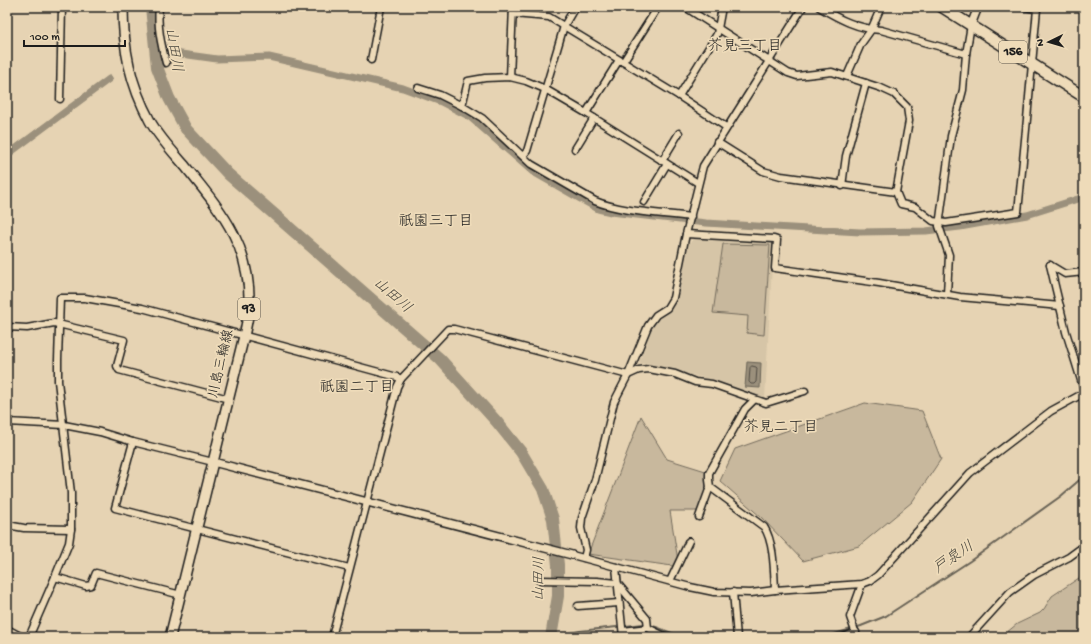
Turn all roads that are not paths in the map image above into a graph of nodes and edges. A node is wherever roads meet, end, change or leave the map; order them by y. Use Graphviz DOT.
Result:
graph roads {
  1 [pos="62,7"];
  2 [pos="123,7"];
  3 [pos="159,7"];
  4 [pos="381,7"];
  5 [pos="513,7"];
  6 [pos="575,7"];
  7 [pos="658,7"];
  8 [pos="685,7"];
  9 [pos="722,7"];
  10 [pos="803,7"];
  11 [pos="820,7"];
  12 [pos="881,7"];
  13 [pos="942,7"];
  14 [pos="978,7"];
  15 [pos="1025,7"];
  16 [pos="1044,7"];
  17 [pos="1037,9"];
  18 [pos="513,14"];
  19 [pos="971,25"];
  20 [pos="564,26"];
  21 [pos="719,28"];
  22 [pos="871,30"];
  23 [pos="966,54"];
  24 [pos="371,60"];
  25 [pos="769,60"];
  26 [pos="621,61"];
  27 [pos="166,63"];
  28 [pos="1031,64"];
  29 [pos="847,76"];
  30 [pos="510,77"];
  31 [pos="866,83"];
  32 [pos="418,88"];
  33 [pos="545,89"];
  34 [pos="679,96"];
  35 [pos="1084,96"];
  36 [pos="60,99"];
  37 [pos="462,106"];
  38 [pos="586,113"];
  39 [pos="594,118"];
  40 [pos="726,127"];
  41 [pos="679,133"];
  42 [pos="717,142"];
  43 [pos="575,149"];
  44 [pos="523,156"];
  45 [pos="665,162"];
  46 [pos="698,183"];
  47 [pos="842,186"];
  48 [pos="896,192"];
  49 [pos="644,202"];
  50 [pos="690,217"];
  51 [pos="939,224"];
  52 [pos="686,234"];
  53 [pos="1084,272"];
  54 [pos="948,294"];
  55 [pos="1060,306"];
  56 [pos="60,324"];
  57 [pos="7,327"];
  58 [pos="244,336"];
  59 [pos="628,375"];
  60 [pos="401,379"];
  61 [pos="1084,391"];
  62 [pos="805,392"];
  63 [pos="229,399"];
  64 [pos="754,400"];
  65 [pos="7,422"];
  66 [pos="64,425"];
  67 [pos="133,442"];
  68 [pos="213,462"];
  69 [pos="710,487"];
  70 [pos="367,503"];
  71 [pos="699,517"];
  72 [pos="7,525"];
  73 [pos="71,529"];
  74 [pos="197,530"];
  75 [pos="689,541"];
  76 [pos="1084,546"];
  77 [pos="572,555"];
  78 [pos="584,558"];
  79 [pos="616,567"];
  80 [pos="349,568"];
  81 [pos="55,577"];
  82 [pos="542,579"];
  83 [pos="670,581"];
  84 [pos="617,583"];
  85 [pos="862,584"];
  86 [pos="775,590"];
  87 [pos="733,592"];
  88 [pos="181,595"];
  89 [pos="619,604"];
  90 [pos="578,606"];
  91 [pos="648,625"];
  92 [pos="7,629"];
  93 [pos="622,629"];
  94 [pos="855,631"];
  95 [pos="22,637"];
  96 [pos="29,637"];
  97 [pos="170,637"];
  98 [pos="332,637"];
  99 [pos="666,637"];
  100 [pos="737,637"];
  101 [pos="844,637"];
  102 [pos="969,637"];
  1 -- 36 [label="street"];
  2 -- 58 [label="main road, 川島三輪線 / 93"];
  3 -- 27 [label="street"];
  4 -- 24 [label="street"];
  5 -- 18 [label="street"];
  6 -- 20 [label="street"];
  7 -- 26 [label="street"];
  8 -- 21 [label="street"];
  9 -- 21 [label="street"];
  10 -- 25 [label="street"];
  11 -- 22 [label="street"];
  12 -- 22 [label="street"];
  13 -- 19 [label="highway, 156"];
  14 -- 19 [label="street"];
  15 -- 17 [label="street"];
  16 -- 17 [label="street"];
  17 -- 28 [label="street"];
  18 -- 20 [label="street"];
  18 -- 30 [label="street"];
  19 -- 23 [label="street"];
  19 -- 28 [label="highway, 156"];
  20 -- 26 [label="street"];
  20 -- 33 [label="street"];
  21 -- 25 [label="street"];
  21 -- 34 [label="street"];
  22 -- 23 [label="street"];
  22 -- 29 [label="street"];
  23 -- 51 [label="street"];
  25 -- 29 [label="street"];
  25 -- 40 [label="street"];
  26 -- 34 [label="street"];
  26 -- 38 [label="street"];
  28 -- 35 [label="highway, 156"];
  28 -- 51 [label="street"];
  29 -- 31 [label="street"];
  30 -- 33 [label="street"];
  30 -- 37 [label="street"];
  31 -- 47 [label="street"];
  31 -- 48 [label="street"];
  32 -- 37 [label="street"];
  33 -- 38 [label="street"];
  33 -- 44 [label="street"];
  34 -- 40 [label="street"];
  37 -- 44 [label="street"];
  38 -- 39 [label="street"];
  39 -- 43 [label="street"];
  39 -- 45 [label="street"];
  40 -- 42 [label="street"];
  41 -- 45 [label="street"];
  42 -- 46 [label="street"];
  42 -- 47 [label="street"];
  44 -- 50 [label="street"];
  45 -- 46 [label="street"];
  45 -- 49 [label="street"];
  46 -- 50 [label="street"];
  47 -- 48 [label="street"];
  48 -- 51 [label="street"];
  50 -- 52 [label="street"];
  51 -- 54 [label="street"];
  52 -- 54 [label="street"];
  52 -- 59 [label="street"];
  53 -- 55 [label="street"];
  54 -- 55 [label="street"];
  55 -- 61 [label="street"];
  56 -- 57 [label="street"];
  56 -- 58 [label="street"];
  56 -- 63 [label="street"];
  56 -- 66 [label="street"];
  58 -- 60 [label="street"];
  58 -- 63 [label="main road, 川島三輪線 / 93"];
  59 -- 60 [label="street"];
  59 -- 64 [label="street"];
  59 -- 78 [label="street"];
  60 -- 70 [label="street"];
  61 -- 85 [label="street"];
  62 -- 64 [label="street"];
  63 -- 68 [label="main road, 川島三輪線 / 93"];
  64 -- 69 [label="street"];
  65 -- 66 [label="street"];
  66 -- 67 [label="street"];
  66 -- 73 [label="street"];
  67 -- 68 [label="street"];
  67 -- 74 [label="street"];
  68 -- 70 [label="street"];
  68 -- 74 [label="main road, 川島三輪線 / 93"];
  69 -- 71 [label="street"];
  69 -- 86 [label="street"];
  70 -- 77 [label="street"];
  70 -- 80 [label="street"];
  72 -- 73 [label="street"];
  73 -- 81 [label="street"];
  74 -- 80 [label="street"];
  74 -- 88 [label="main road, 川島三輪線 / 93"];
  75 -- 83 [label="street"];
  76 -- 102 [label="street"];
  77 -- 78 [label="street"];
  78 -- 79 [label="street"];
  79 -- 83 [label="street"];
  79 -- 84 [label="street"];
  80 -- 98 [label="street"];
  81 -- 88 [label="street"];
  81 -- 96 [label="street"];
  82 -- 84 [label="street"];
  83 -- 87 [label="street"];
  84 -- 89 [label="street"];
  84 -- 91 [label="street"];
  85 -- 86 [label="street"];
  85 -- 94 [label="street"];
  86 -- 87 [label="street"];
  87 -- 100 [label="street"];
  88 -- 97 [label="main road, 川島三輪線 / 93"];
  89 -- 90 [label="street"];
  89 -- 93 [label="street"];
  91 -- 93 [label="street"];
  91 -- 99 [label="street"];
  92 -- 95 [label="street"];
  94 -- 101 [label="street"];
}
